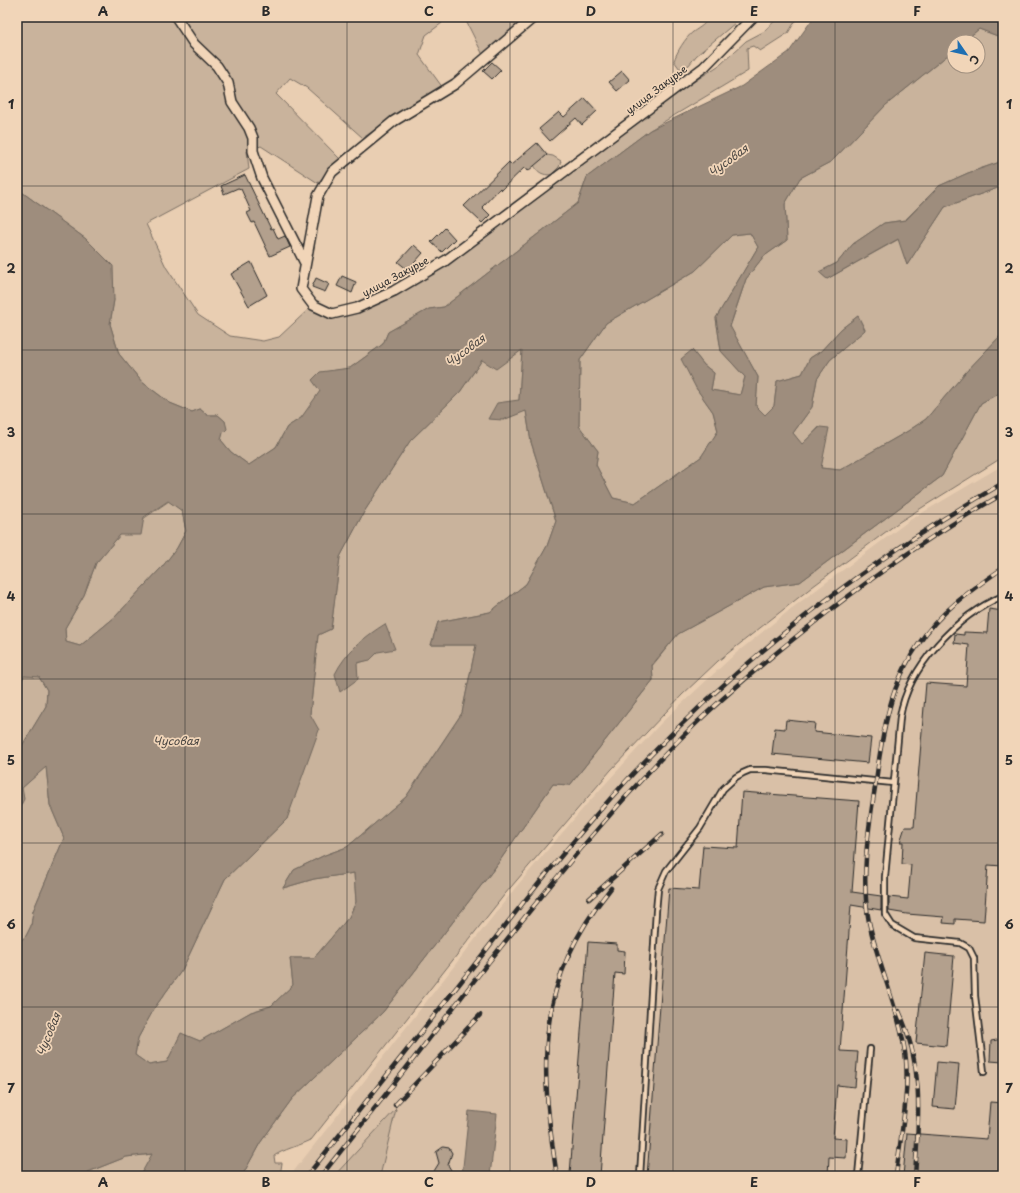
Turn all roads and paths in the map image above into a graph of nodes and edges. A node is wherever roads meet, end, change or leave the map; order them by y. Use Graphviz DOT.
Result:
graph roads {
  1 [pos="176,17"];
  2 [pos="534,17"];
  3 [pos="753,17"];
  4 [pos="305,263"];
  5 [pos="1003,596"];
  6 [pos="893,783"];
  7 [pos="870,1049"];
  8 [pos="984,1072"];
  9 [pos="640,1176"];
  10 [pos="858,1176"];
  1 -- 4 [label="street"];
  2 -- 4 [label="street, улица Закурье"];
  3 -- 4 [label="street, улица Закурье"];
  5 -- 6 [label="lane"];
  6 -- 8 [label="lane"];
  6 -- 9 [label="lane"];
  7 -- 10 [label="lane"];
}
